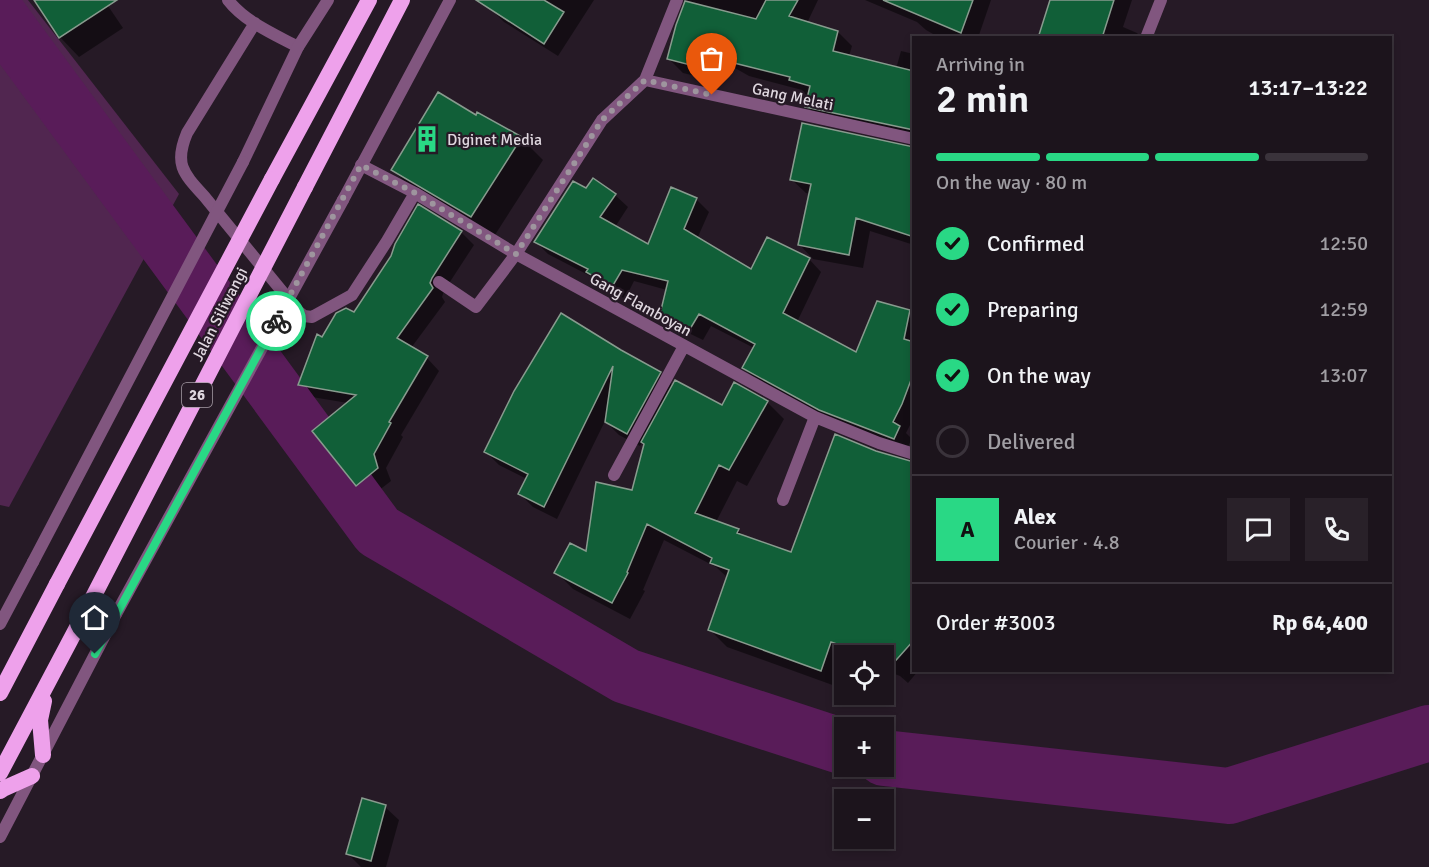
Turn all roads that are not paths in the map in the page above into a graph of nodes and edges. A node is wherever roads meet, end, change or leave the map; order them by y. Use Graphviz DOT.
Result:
graph roads {
  1 [pos="228,0"];
  2 [pos="328,0"];
  3 [pos="369,0"];
  4 [pos="402,0"];
  5 [pos="450,0"];
  6 [pos="677,0"];
  7 [pos="1161,0"];
  8 [pos="255,23"];
  9 [pos="1147,36"];
  10 [pos="298,47"];
  11 [pos="645,80"];
  12 [pos="912,139"];
  13 [pos="361,165"];
  14 [pos="415,193"];
  15 [pos="516,254"];
  16 [pos="439,282"];
  17 [pos="684,346"];
  18 [pos="815,417"];
  19 [pos="912,453"];
  20 [pos="614,475"];
  21 [pos="783,500"];
  22 [pos="0,624"];
  23 [pos="49,680"];
  24 [pos="0,693"];
  25 [pos="43,754"];
  26 [pos="0,772"];
  27 [pos="32,776"];
  28 [pos="0,791"];
  29 [pos="0,837"];
  1 -- 8 [label="street"];
  2 -- 10 [label="street"];
  3 -- 24 [label="highway, Jalan Siliwangi / 26, bridge"];
  4 -- 23 [label="highway, Jalan Siliwangi / 26, bridge"];
  5 -- 13 [label="street"];
  6 -- 11 [label="street"];
  7 -- 9 [label="street"];
  8 -- 10 [label="street"];
  8 -- 14 [label="street"];
  10 -- 22 [label="street, bridge"];
  11 -- 12 [label="street, Gang Melati"];
  11 -- 15 [label="street"];
  13 -- 14 [label="street, Gang Flamboyan"];
  13 -- 25 [label="street, bridge"];
  14 -- 15 [label="street, Gang Flamboyan"];
  15 -- 16 [label="street"];
  15 -- 17 [label="street, Gang Flamboyan"];
  17 -- 18 [label="street, Gang Flamboyan"];
  17 -- 20 [label="street"];
  18 -- 19 [label="street, Gang Flamboyan"];
  18 -- 21 [label="street"];
  23 -- 25 [label="highway, 26"];
  23 -- 26 [label="highway, Jalan Siliwangi / 26"];
  25 -- 27 [label="street"];
  27 -- 28 [label="highway"];
  27 -- 29 [label="street"];
}
